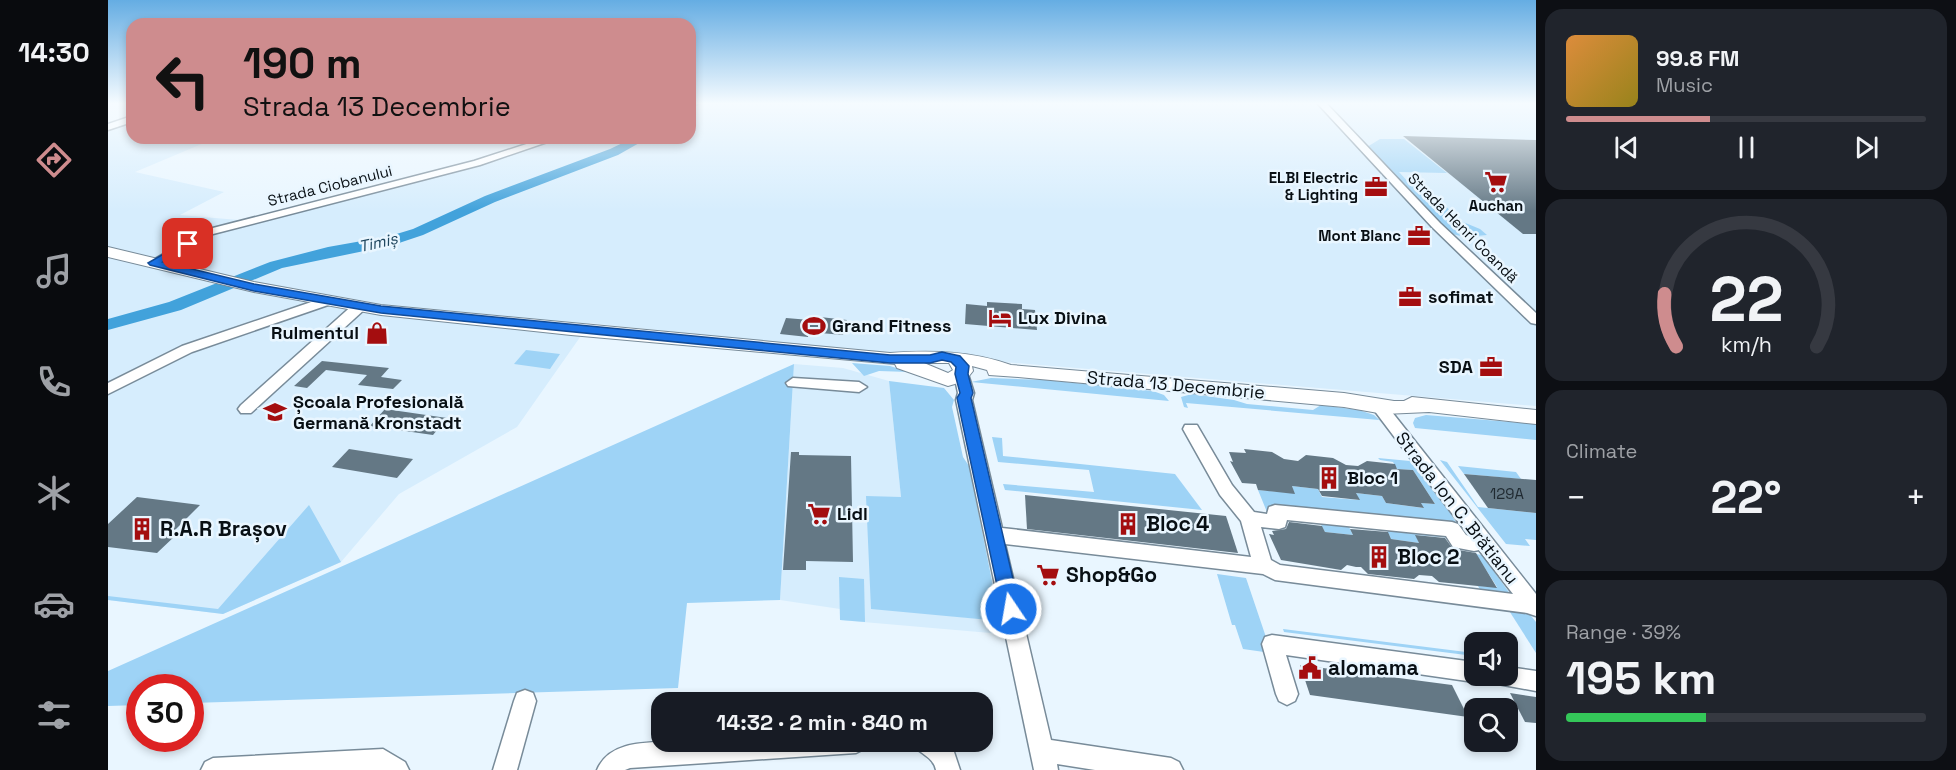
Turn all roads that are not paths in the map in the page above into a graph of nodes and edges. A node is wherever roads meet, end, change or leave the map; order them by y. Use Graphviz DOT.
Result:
graph roads {
  1 [pos="1355,139"];
  2 [pos="536,144"];
  3 [pos="108,252"];
  4 [pos="154,263"];
  5 [pos="326,301"];
  6 [pos="360,306"];
  7 [pos="1536,320"];
  8 [pos="960,368"];
  9 [pos="933,369"];
  10 [pos="793,382"];
  11 [pos="859,387"];
  12 [pos="108,389"];
  13 [pos="964,398"];
  14 [pos="1344,400"];
  15 [pos="1379,406"];
  16 [pos="1424,407"];
  17 [pos="246,409"];
  18 [pos="1536,417"];
  19 [pos="1191,429"];
  20 [pos="1249,519"];
  21 [pos="994,535"];
  22 [pos="1474,544"];
  23 [pos="1263,566"];
  24 [pos="1532,600"];
  25 [pos="1464,671"];
  26 [pos="1518,678"];
  27 [pos="1536,681"];
  28 [pos="1287,694"];
  29 [pos="525,701"];
  30 [pos="690,752"];
  31 [pos="940,752"];
  32 [pos="1044,760"];
  33 [pos="213,770"];
  34 [pos="398,770"];
  35 [pos="505,770"];
  36 [pos="609,770"];
  37 [pos="948,770"];
  38 [pos="1171,770"];
  1 -- 7 [label="street, Strada Henri Coandă"];
  2 -- 4 [label="street, Strada Ciobanului"];
  3 -- 4 [label="main road"];
  4 -- 5 [label="main road"];
  5 -- 6 [label="main road"];
  5 -- 12 [label="street"];
  6 -- 9 [label="main road"];
  6 -- 17 [label="street"];
  8 -- 9 [label="main road, Strada 13 Decembrie"];
  8 -- 13 [label="street"];
  8 -- 14 [label="main road, Strada 13 Decembrie"];
  9 -- 13 [label="street"];
  10 -- 11 [label="street"];
  13 -- 21 [label="street"];
  14 -- 15 [label="main road, Strada 13 Decembrie"];
  14 -- 16 [label="main road, Strada 13 Decembrie"];
  15 -- 16 [label="main road, Strada 13 Decembrie"];
  15 -- 24 [label="street, Strada Ion C. Brătianu"];
  16 -- 18 [label="main road, Strada 13 Decembrie"];
  19 -- 20 [label="street"];
  20 -- 22 [label="street"];
  20 -- 23 [label="street"];
  21 -- 23 [label="street"];
  21 -- 32 [label="street"];
  23 -- 24 [label="street"];
  25 -- 28 [label="street"];
  26 -- 27 [label="street"];
  29 -- 35 [label="street"];
  30 -- 36 [label="street"];
  31 -- 37 [label="street"];
  32 -- 38 [label="street"];
  33 -- 34 [label="street"];
}
